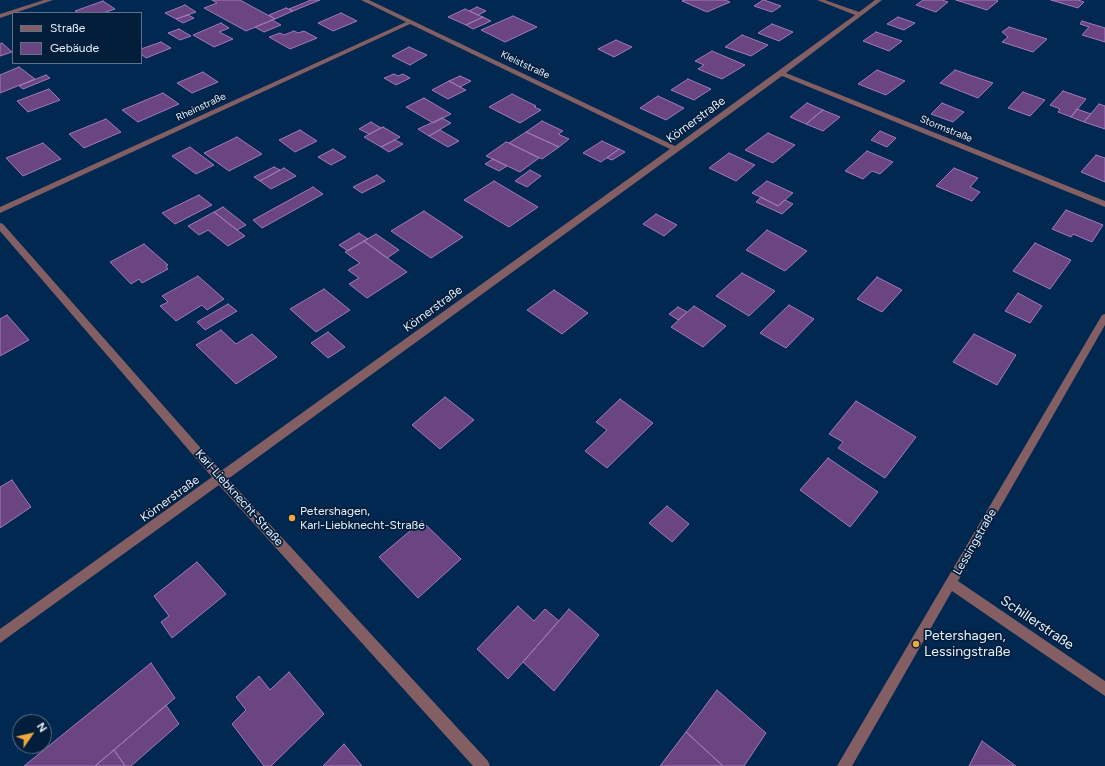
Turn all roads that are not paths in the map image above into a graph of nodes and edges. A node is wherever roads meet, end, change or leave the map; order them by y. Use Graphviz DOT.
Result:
graph roads {
  1 [pos="50,0"];
  2 [pos="364,0"];
  3 [pos="820,0"];
  4 [pos="880,0"];
  5 [pos="12,12"];
  6 [pos="12,12"];
  7 [pos="859,14"];
  8 [pos="0,16"];
  9 [pos="411,22"];
  10 [pos="780,74"];
  11 [pos="676,149"];
  12 [pos="1105,204"];
  13 [pos="0,210"];
  14 [pos="0,226"];
  15 [pos="1105,317"];
  16 [pos="220,478"];
  17 [pos="951,583"];
  18 [pos="0,637"];
  19 [pos="1105,689"];
  20 [pos="482,766"];
  21 [pos="844,766"];
  1 -- 5 [label="street"];
  2 -- 9 [label="street, Kleiststraße"];
  3 -- 7 [label="street"];
  4 -- 7 [label="street, Körnerstraße"];
  6 -- 8 [label="street"];
  7 -- 10 [label="street, Körnerstraße"];
  9 -- 11 [label="street, Kleiststraße"];
  9 -- 13 [label="street, Rheinstraße"];
  10 -- 11 [label="street, Körnerstraße"];
  10 -- 12 [label="street, Stormstraße"];
  11 -- 16 [label="street, Körnerstraße"];
  14 -- 16 [label="street, Karl-Liebknecht-Straße"];
  15 -- 17 [label="street, Lessingstraße"];
  16 -- 18 [label="street, Körnerstraße"];
  16 -- 20 [label="street, Karl-Liebknecht-Straße"];
  17 -- 19 [label="street, Schillerstraße"];
  17 -- 21 [label="street, Lessingstraße"];
}
